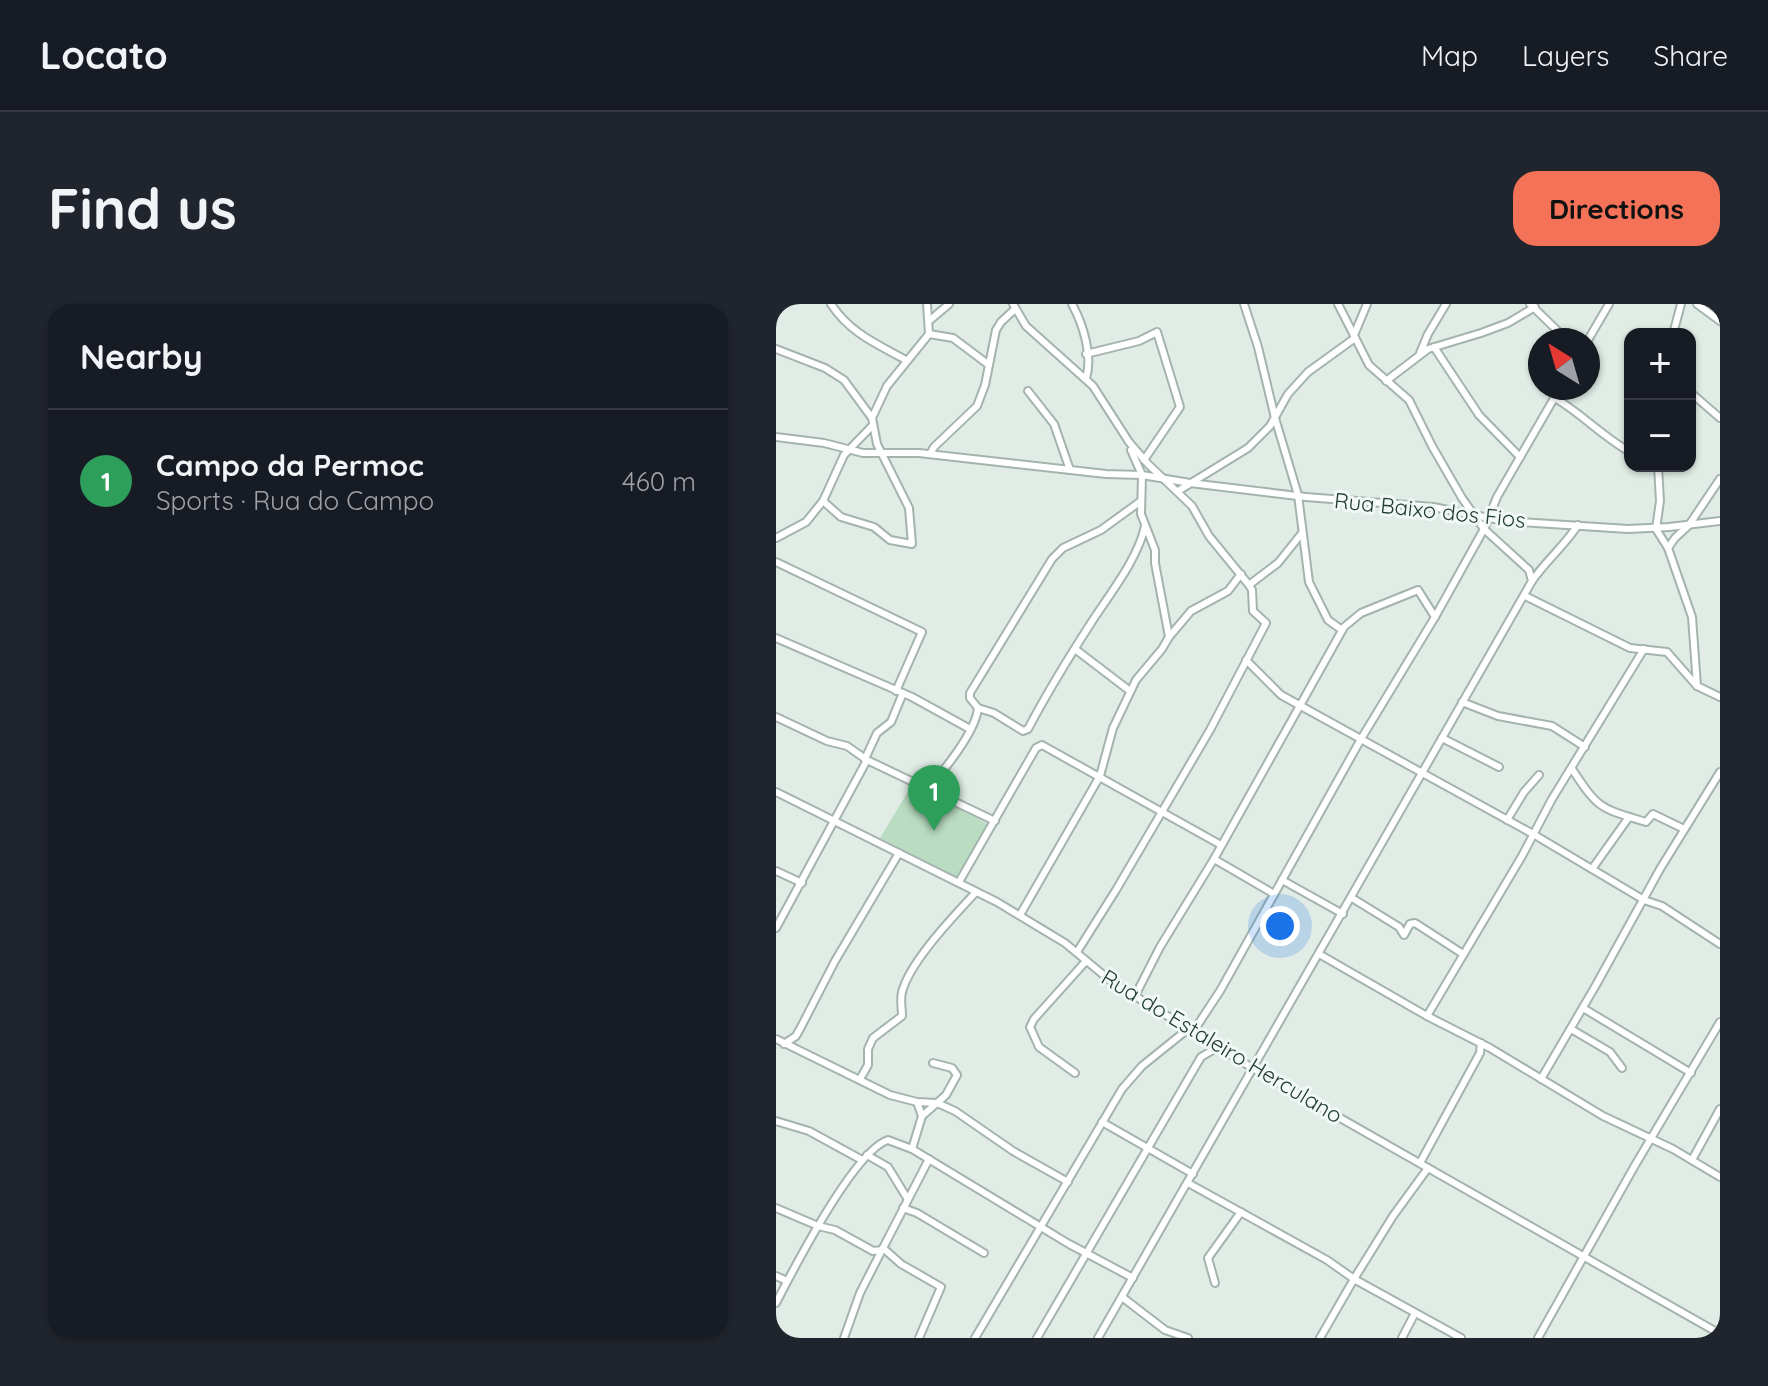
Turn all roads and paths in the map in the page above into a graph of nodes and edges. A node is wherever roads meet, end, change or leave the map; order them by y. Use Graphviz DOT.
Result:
graph roads {
  1 [pos="831,304"];
  2 [pos="927,304"];
  3 [pos="949,304"];
  4 [pos="1072,304"];
  5 [pos="1253,304"];
  6 [pos="1338,304"];
  7 [pos="1367,304"];
  8 [pos="1446,304"];
  9 [pos="1609,304"];
  10 [pos="1681,304"];
  11 [pos="1697,304"];
  12 [pos="1245,306"];
  13 [pos="1532,306"];
  14 [pos="1014,307"];
  15 [pos="929,321"];
  16 [pos="1720,321"];
  17 [pos="1555,328"];
  18 [pos="1595,328"];
  19 [pos="1675,328"];
  20 [pos="929,334"];
  21 [pos="1355,337"];
  22 [pos="1434,347"];
  23 [pos="776,349"];
  24 [pos="1086,354"];
  25 [pos="1418,357"];
  26 [pos="906,360"];
  27 [pos="989,365"];
  28 [pos="1086,378"];
  29 [pos="1386,381"];
  30 [pos="1028,391"];
  31 [pos="1696,397"];
  32 [pos="1554,400"];
  33 [pos="1558,400"];
  34 [pos="1275,418"];
  35 [pos="1720,418"];
  36 [pos="872,422"];
  37 [pos="776,437"];
  38 [pos="1129,442"];
  39 [pos="877,444"];
  40 [pos="1624,448"];
  41 [pos="850,449"];
  42 [pos="883,453"];
  43 [pos="873,454"];
  44 [pos="930,454"];
  45 [pos="1520,457"];
  46 [pos="1144,460"];
  47 [pos="1070,470"];
  48 [pos="1657,472"];
  49 [pos="1128,475"];
  50 [pos="1142,475"];
  51 [pos="1164,479"];
  52 [pos="1720,479"];
  53 [pos="1190,483"];
  54 [pos="1142,485"];
  55 [pos="1178,491"];
  56 [pos="1298,495"];
  57 [pos="823,501"];
  58 [pos="1141,501"];
  59 [pos="1473,513"];
  60 [pos="1487,517"];
  61 [pos="1720,521"];
  62 [pos="1578,525"];
  63 [pos="1689,525"];
  64 [pos="1145,526"];
  65 [pos="1484,529"];
  66 [pos="1656,529"];
  67 [pos="1302,533"];
  68 [pos="776,538"];
  69 [pos="1668,548"];
  70 [pos="776,562"];
  71 [pos="1241,574"];
  72 [pos="1532,581"];
  73 [pos="1249,585"];
  74 [pos="1525,596"];
  75 [pos="1435,617"];
  76 [pos="1342,630"];
  77 [pos="1169,637"];
  78 [pos="776,638"];
  79 [pos="1075,649"];
  80 [pos="1644,649"];
  81 [pos="1246,660"];
  82 [pos="1697,686"];
  83 [pos="1130,691"];
  84 [pos="899,692"];
  85 [pos="1720,697"];
  86 [pos="1462,702"];
  87 [pos="1301,706"];
  88 [pos="978,708"];
  89 [pos="776,717"];
  90 [pos="970,729"];
  91 [pos="1442,738"];
  92 [pos="1361,739"];
  93 [pos="1585,747"];
  94 [pos="866,760"];
  95 [pos="1499,767"];
  96 [pos="1572,769"];
  97 [pos="1720,772"];
  98 [pos="1421,773"];
  99 [pos="941,774"];
  100 [pos="1539,775"];
  101 [pos="1100,776"];
  102 [pos="926,789"];
  103 [pos="776,792"];
  104 [pos="948,800"];
  105 [pos="1161,813"];
  106 [pos="1629,817"];
  107 [pos="1507,820"];
  108 [pos="835,821"];
  109 [pos="995,821"];
  110 [pos="1684,829"];
  111 [pos="1533,834"];
  112 [pos="1221,845"];
  113 [pos="899,853"];
  114 [pos="1214,859"];
  115 [pos="1592,869"];
  116 [pos="776,871"];
  117 [pos="1282,880"];
  118 [pos="959,882"];
  119 [pos="802,883"];
  120 [pos="976,892"];
  121 [pos="1274,894"];
  122 [pos="1352,898"];
  123 [pos="1644,900"];
  124 [pos="1343,914"];
  125 [pos="1020,915"];
  126 [pos="776,928"];
  127 [pos="1720,944"];
  128 [pos="1077,952"];
  129 [pos="1319,954"];
  130 [pos="1463,954"];
  131 [pos="1086,961"];
  132 [pos="1135,996"];
  133 [pos="1583,1008"];
  134 [pos="1427,1016"];
  135 [pos="1720,1022"];
  136 [pos="1571,1029"];
  137 [pos="1191,1031"];
  138 [pos="1202,1037"];
  139 [pos="776,1039"];
  140 [pos="1481,1043"];
  141 [pos="784,1044"];
  142 [pos="1218,1047"];
  143 [pos="1490,1048"];
  144 [pos="1480,1053"];
  145 [pos="1201,1057"];
  146 [pos="933,1063"];
  147 [pos="1622,1068"];
  148 [pos="1254,1069"];
  149 [pos="1075,1073"];
  150 [pos="1691,1073"];
  151 [pos="860,1079"];
  152 [pos="1541,1079"];
  153 [pos="917,1102"];
  154 [pos="937,1103"];
  155 [pos="1720,1109"];
  156 [pos="922,1116"];
  157 [pos="776,1121"];
  158 [pos="1102,1122"];
  159 [pos="1651,1138"];
  160 [pos="1147,1148"];
  161 [pos="912,1149"];
  162 [pos="865,1157"];
  163 [pos="929,1159"];
  164 [pos="1692,1160"];
  165 [pos="1420,1163"];
  166 [pos="1428,1168"];
  167 [pos="1193,1174"];
  168 [pos="1720,1177"];
  169 [pos="1068,1182"];
  170 [pos="1188,1183"];
  171 [pos="907,1198"];
  172 [pos="776,1208"];
  173 [pos="903,1208"];
  174 [pos="1241,1212"];
  175 [pos="818,1226"];
  176 [pos="1041,1227"];
  177 [pos="881,1253"];
  178 [pos="984,1253"];
  179 [pos="1086,1254"];
  180 [pos="1584,1258"];
  181 [pos="776,1276"];
  182 [pos="1133,1278"];
  183 [pos="1354,1279"];
  184 [pos="787,1281"];
  185 [pos="1215,1283"];
  186 [pos="1122,1297"];
  187 [pos="776,1303"];
  188 [pos="1415,1313"];
  189 [pos="1720,1334"];
  190 [pos="844,1338"];
  191 [pos="919,1338"];
  192 [pos="975,1338"];
  193 [pos="1037,1338"];
  194 [pos="1098,1338"];
  195 [pos="1188,1338"];
  196 [pos="1320,1338"];
  197 [pos="1402,1338"];
  198 [pos="1461,1338"];
  199 [pos="1538,1338"];
  1 -- 26 [label="street"];
  2 -- 15 [label="street"];
  3 -- 15 [label="street"];
  4 -- 24 [label="street"];
  5 -- 12 [label="street"];
  6 -- 21 [label="street"];
  7 -- 21 [label="street"];
  8 -- 25 [label="street"];
  9 -- 18 [label="street"];
  10 -- 19 [label="street"];
  11 -- 16 [label="street"];
  12 -- 34 [label="street"];
  13 -- 17 [label="street"];
  13 -- 22 [label="street"];
  14 -- 27 [label="street"];
  14 -- 28 [label="street"];
  15 -- 20 [label="street"];
  20 -- 26 [label="street"];
  20 -- 27 [label="street"];
  21 -- 29 [label="street"];
  21 -- 34 [label="street"];
  22 -- 25 [label="street"];
  22 -- 45 [label="street"];
  23 -- 36 [label="street"];
  24 -- 28 [label="street"];
  24 -- 46 [label="street"];
  25 -- 29 [label="street"];
  26 -- 36 [label="street"];
  27 -- 44 [label="street"];
  28 -- 38 [label="street"];
  29 -- 59 [label="street"];
  30 -- 47 [label="street"];
  31 -- 35 [label="street"];
  32 -- 45 [label="street"];
  33 -- 40 [label="street"];
  34 -- 53 [label="street"];
  34 -- 56 [label="street"];
  36 -- 39 [label="street"];
  36 -- 41 [label="street"];
  37 -- 41 [label="street"];
  38 -- 46 [label="street"];
  38 -- 50 [label="street"];
  39 -- 42 [label="street"];
  39 -- 43 [label="street"];
  41 -- 43 [label="street"];
  41 -- 57 [label="street"];
  42 -- 43 [label="street"];
  42 -- 44 [label="street"];
  42 -- 57 [label="street"];
  44 -- 47 [label="street"];
  45 -- 60 [label="street"];
  46 -- 51 [label="street"];
  47 -- 49 [label="street"];
  48 -- 66 [label="street"];
  49 -- 50 [label="street, Rua Baixo dos Fios"];
  49 -- 54 [label="street"];
  50 -- 51 [label="street, Rua Baixo dos Fios"];
  50 -- 54 [label="street"];
  51 -- 53 [label="street, Rua Baixo dos Fios"];
  51 -- 55 [label="street"];
  52 -- 63 [label="street"];
  53 -- 55 [label="street"];
  53 -- 56 [label="street, Rua Baixo dos Fios"];
  54 -- 58 [label="street"];
  55 -- 71 [label="street"];
  56 -- 59 [label="street, Rua Baixo dos Fios"];
  56 -- 67 [label="street"];
  57 -- 68 [label="street"];
  58 -- 64 [label="street"];
  58 -- 88 [label="street"];
  59 -- 60 [label="street, Rua Baixo dos Fios"];
  59 -- 65 [label="street"];
  60 -- 62 [label="street, Rua Baixo dos Fios"];
  60 -- 65 [label="street"];
  61 -- 63 [label="street, Rua Baixo dos Fios"];
  62 -- 66 [label="street, Rua Baixo dos Fios"];
  62 -- 72 [label="street"];
  63 -- 66 [label="street, Rua Baixo dos Fios"];
  63 -- 69 [label="street"];
  64 -- 77 [label="street"];
  64 -- 79 [label="street"];
  65 -- 72 [label="street"];
  65 -- 75 [label="street"];
  66 -- 69 [label="street"];
  67 -- 73 [label="street"];
  67 -- 76 [label="street"];
  69 -- 82 [label="street"];
  70 -- 84 [label="street"];
  71 -- 73 [label="street"];
  71 -- 77 [label="street"];
  72 -- 74 [label="street"];
  73 -- 81 [label="street"];
  74 -- 80 [label="street"];
  74 -- 86 [label="street"];
  75 -- 76 [label="street"];
  75 -- 92 [label="street"];
  76 -- 87 [label="street"];
  77 -- 83 [label="street"];
  78 -- 84 [label="street"];
  79 -- 83 [label="street"];
  79 -- 88 [label="street"];
  80 -- 82 [label="street"];
  80 -- 93 [label="street"];
  81 -- 87 [label="street"];
  81 -- 105 [label="street"];
  82 -- 85 [label="street"];
  83 -- 101 [label="street"];
  84 -- 90 [label="street"];
  84 -- 94 [label="street"];
  86 -- 91 [label="street"];
  86 -- 93 [label="street"];
  87 -- 92 [label="street"];
  87 -- 112 [label="street"];
  88 -- 90 [label="street"];
  89 -- 94 [label="street"];
  90 -- 99 [label="street"];
  91 -- 95 [label="street"];
  91 -- 98 [label="street"];
  92 -- 98 [label="street"];
  92 -- 117 [label="street"];
  93 -- 96 [label="street"];
  94 -- 102 [label="street"];
  94 -- 108 [label="street"];
  96 -- 106 [label="street"];
  96 -- 111 [label="street"];
  97 -- 110 [label="street"];
  98 -- 107 [label="street"];
  98 -- 122 [label="street"];
  99 -- 102 [label="street"];
  99 -- 104 [label="street"];
  100 -- 107 [label="street"];
  101 -- 105 [label="street"];
  101 -- 109 [label="street"];
  101 -- 125 [label="street"];
  102 -- 104 [label="street"];
  103 -- 108 [label="street, Rua do Estaleiro Herculano"];
  104 -- 109 [label="street"];
  105 -- 112 [label="street"];
  105 -- 128 [label="street"];
  106 -- 110 [label="street"];
  106 -- 115 [label="street"];
  107 -- 111 [label="street"];
  108 -- 113 [label="street, Rua do Estaleiro Herculano"];
  108 -- 119 [label="street"];
  109 -- 118 [label="street"];
  110 -- 123 [label="street"];
  111 -- 115 [label="street"];
  111 -- 130 [label="street"];
  112 -- 114 [label="street"];
  113 -- 118 [label="street, Rua do Estaleiro Herculano"];
  113 -- 141 [label="street"];
  114 -- 121 [label="street"];
  114 -- 132 [label="street"];
  115 -- 123 [label="street"];
  116 -- 119 [label="street"];
  117 -- 121 [label="street"];
  117 -- 124 [label="street"];
  118 -- 120 [label="street, Rua do Estaleiro Herculano"];
  119 -- 126 [label="street"];
  120 -- 125 [label="street, Rua do Estaleiro Herculano"];
  120 -- 151 [label="street"];
  121 -- 137 [label="street"];
  122 -- 124 [label="street"];
  122 -- 130 [label="street"];
  123 -- 127 [label="street"];
  123 -- 133 [label="street"];
  124 -- 129 [label="street"];
  125 -- 128 [label="street, Rua do Estaleiro Herculano"];
  128 -- 131 [label="street, Rua do Estaleiro Herculano"];
  129 -- 134 [label="street"];
  129 -- 148 [label="street"];
  130 -- 134 [label="street"];
  131 -- 132 [label="street, Rua do Estaleiro Herculano"];
  131 -- 149 [label="street"];
  132 -- 137 [label="street, Rua do Estaleiro Herculano"];
  133 -- 136 [label="street"];
  133 -- 150 [label="street"];
  134 -- 140 [label="street"];
  135 -- 150 [label="street"];
  136 -- 147 [label="street"];
  136 -- 152 [label="street"];
  137 -- 138 [label="street, Rua do Estaleiro Herculano"];
  137 -- 158 [label="street"];
  138 -- 142 [label="street, Rua do Estaleiro Herculano"];
  138 -- 145 [label="street"];
  139 -- 141 [label="street"];
  140 -- 143 [label="street"];
  140 -- 144 [label="street"];
  141 -- 151 [label="street"];
  142 -- 145 [label="street"];
  142 -- 148 [label="street, Rua do Estaleiro Herculano"];
  143 -- 144 [label="street"];
  143 -- 152 [label="street"];
  144 -- 165 [label="street"];
  145 -- 160 [label="street"];
  146 -- 154 [label="street"];
  148 -- 165 [label="street, Rua do Estaleiro Herculano"];
  148 -- 167 [label="street"];
  150 -- 159 [label="street"];
  151 -- 153 [label="street"];
  152 -- 159 [label="street"];
  153 -- 154 [label="street"];
  153 -- 156 [label="street"];
  154 -- 156 [label="street"];
  154 -- 169 [label="street"];
  155 -- 164 [label="street"];
  156 -- 161 [label="street"];
  157 -- 162 [label="street"];
  158 -- 160 [label="street"];
  158 -- 169 [label="street"];
  159 -- 164 [label="street"];
  159 -- 180 [label="street"];
  160 -- 167 [label="street"];
  160 -- 179 [label="street"];
  161 -- 162 [label="street"];
  161 -- 163 [label="street"];
  162 -- 171 [label="street"];
  162 -- 175 [label="street"];
  163 -- 171 [label="street"];
  163 -- 176 [label="street"];
  164 -- 168 [label="street"];
  165 -- 166 [label="street, Rua do Estaleiro Herculano"];
  166 -- 180 [label="street, Rua do Estaleiro Herculano"];
  166 -- 183 [label="street"];
  167 -- 170 [label="street"];
  169 -- 176 [label="street"];
  170 -- 174 [label="street"];
  170 -- 182 [label="street"];
  171 -- 173 [label="street"];
  172 -- 175 [label="street"];
  173 -- 177 [label="street"];
  173 -- 178 [label="street"];
  174 -- 183 [label="street"];
  174 -- 185 [label="street"];
  175 -- 177 [label="street"];
  175 -- 184 [label="street"];
  176 -- 179 [label="street"];
  176 -- 192 [label="street"];
  177 -- 190 [label="street"];
  177 -- 191 [label="street"];
  179 -- 182 [label="street"];
  179 -- 193 [label="street"];
  180 -- 189 [label="street, Rua do Estaleiro Herculano"];
  180 -- 199 [label="street"];
  181 -- 184 [label="street"];
  182 -- 186 [label="street"];
  183 -- 188 [label="street"];
  183 -- 196 [label="street"];
  184 -- 187 [label="street"];
  186 -- 194 [label="street"];
  186 -- 195 [label="street"];
  188 -- 197 [label="street"];
  188 -- 198 [label="street"];
}
